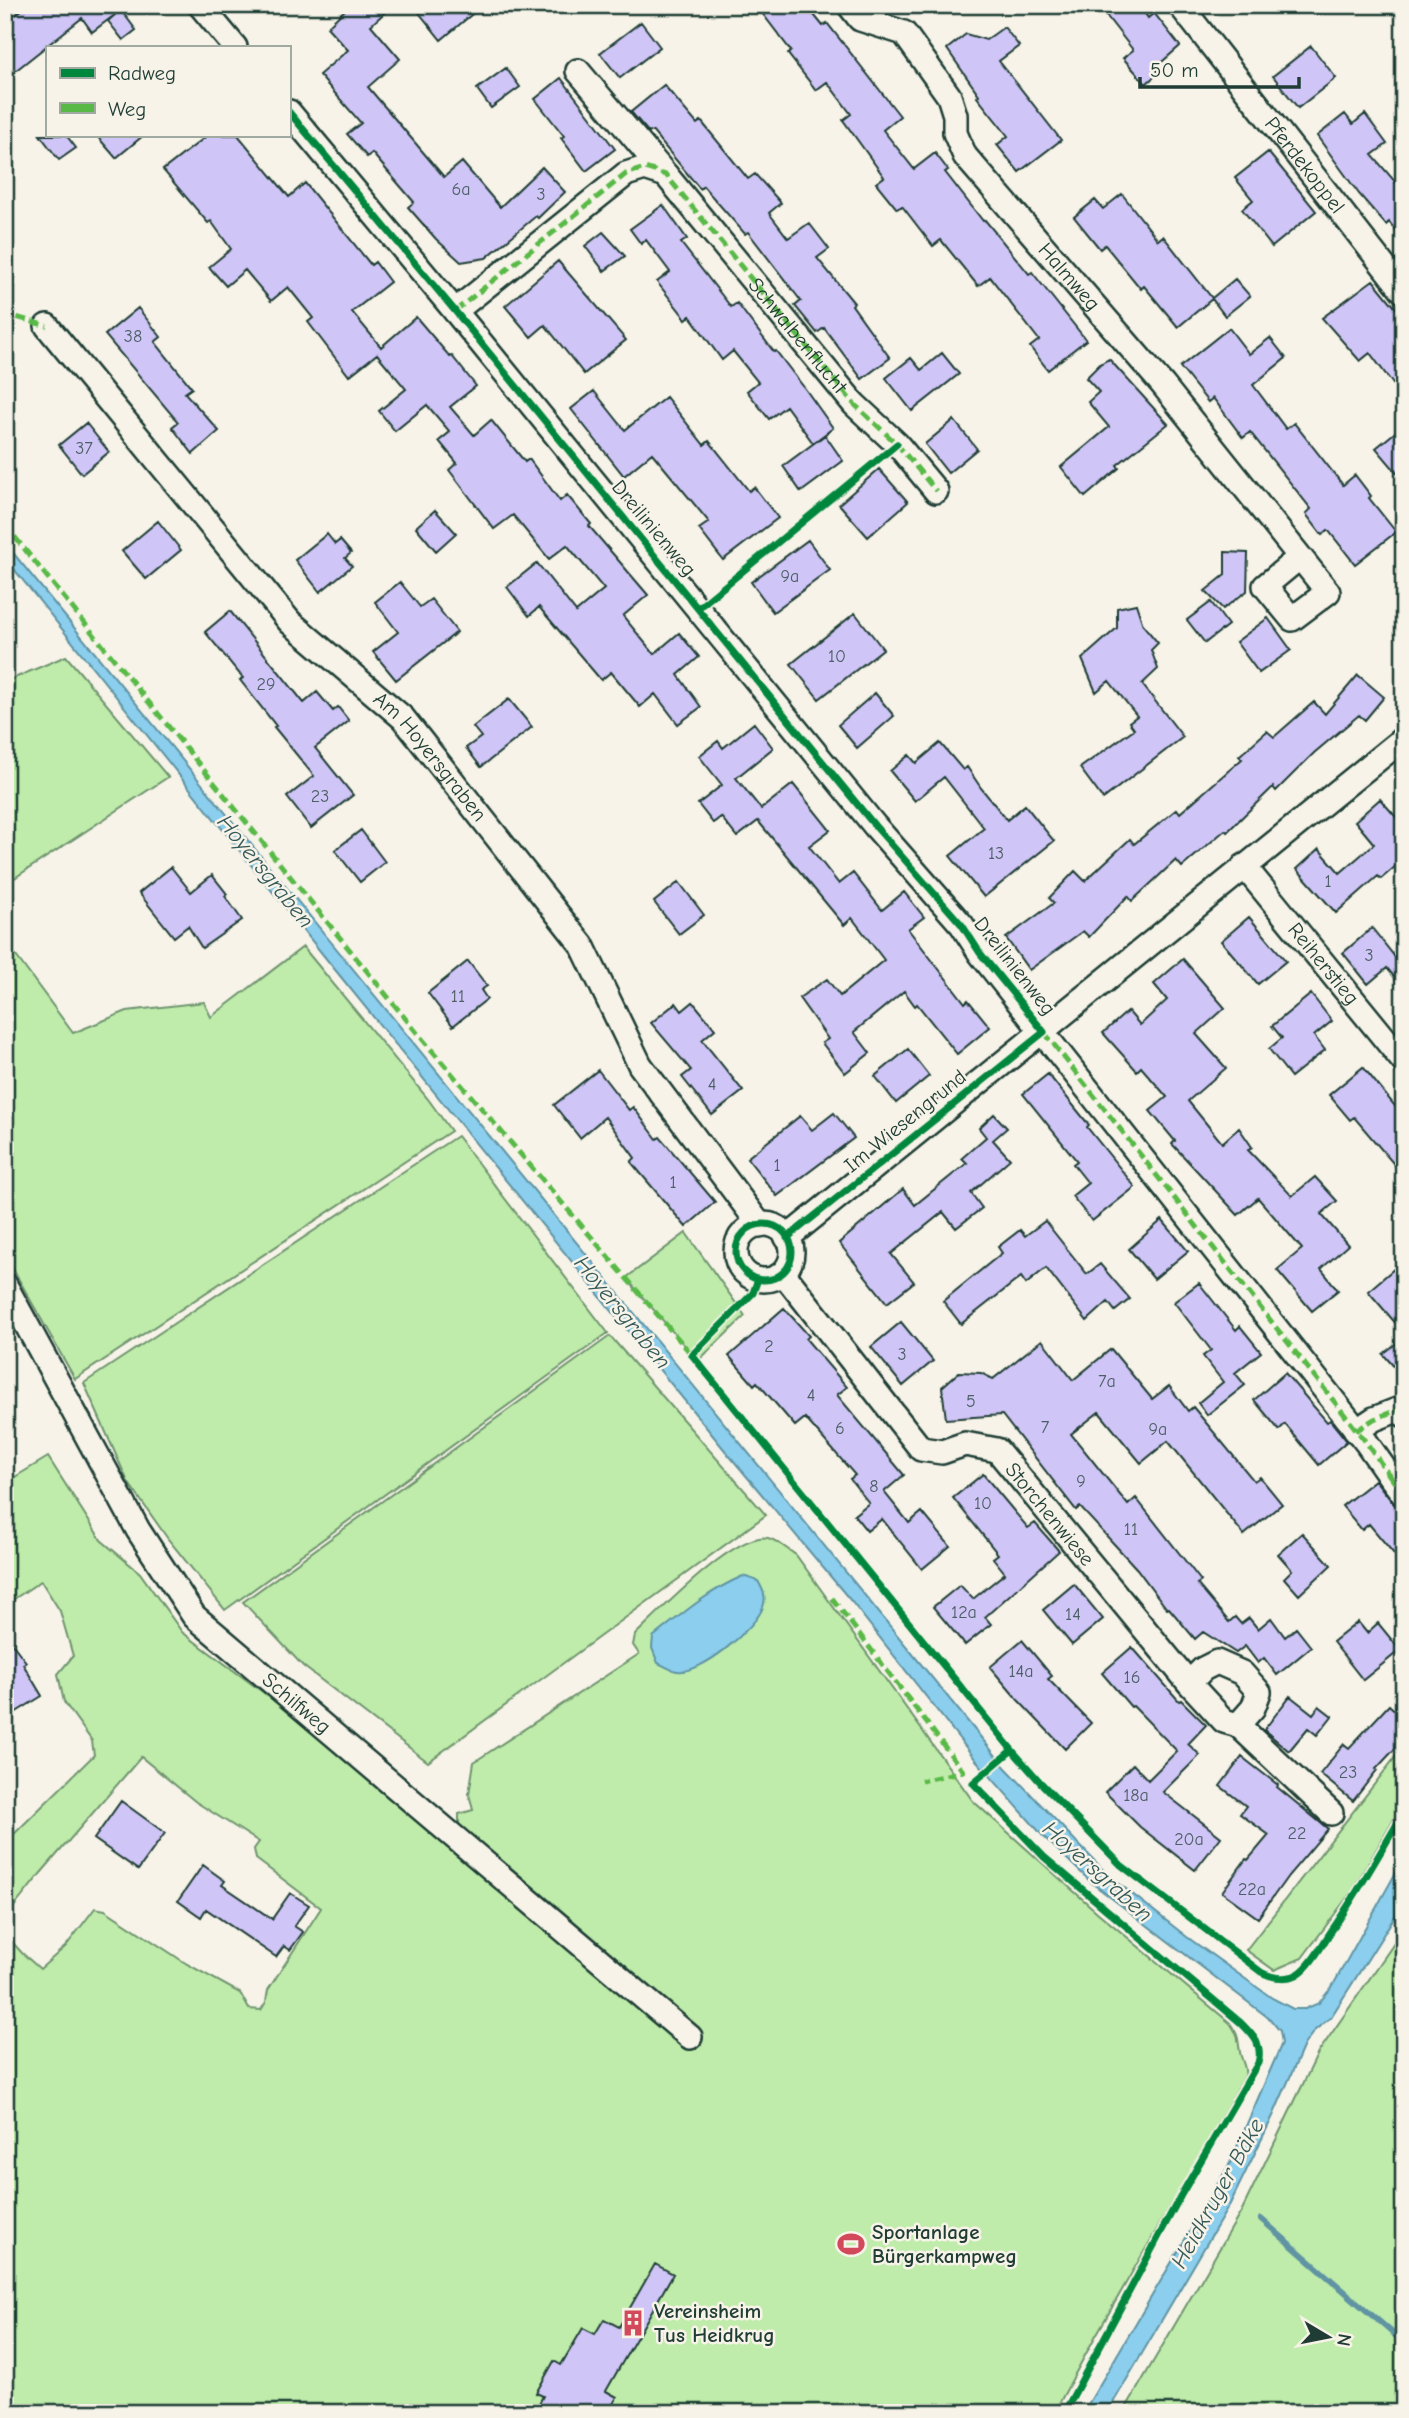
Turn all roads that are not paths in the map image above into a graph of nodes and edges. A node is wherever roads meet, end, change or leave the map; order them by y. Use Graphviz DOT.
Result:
graph roads {
  1 [pos="200,5"];
  2 [pos="849,5"];
  3 [pos="1180,5"];
  4 [pos="234,46"];
  5 [pos="578,71"];
  6 [pos="290,113"];
  7 [pos="666,176"];
  8 [pos="1404,292"];
  9 [pos="455,311"];
  10 [pos="47,326"];
  11 [pos="936,491"];
  12 [pos="1300,557"];
  13 [pos="1404,738"];
  14 [pos="1244,866"];
  15 [pos="1044,1032"];
  16 [pos="1404,1062"];
  17 [pos="760,1225"];
  18 [pos="787,1238"];
  19 [pos="783,1273"];
  20 [pos="5,1285"];
  21 [pos="1404,1415"];
  22 [pos="1356,1431"];
  23 [pos="1396,1473"];
  24 [pos="1404,1495"];
  25 [pos="1189,1683"];
  26 [pos="1238,1725"];
  27 [pos="1331,1814"];
  28 [pos="690,2037"];
  1 -- 4 [label="street"];
  2 -- 12 [label="street, Halmweg"];
  3 -- 8 [label="street, Pferdekoppel"];
  5 -- 7 [label="street, Schwalbenflucht"];
  6 -- 9 [label="street, Dreilinienweg"];
  7 -- 9 [label="street"];
  7 -- 11 [label="street, Schwalbenflucht"];
  9 -- 15 [label="street, Dreilinienweg"];
  10 -- 17 [label="street, Am Hoyersgraben"];
  13 -- 14 [label="street, Im Wiesengrund"];
  14 -- 15 [label="street, Im Wiesengrund"];
  14 -- 16 [label="street, Reiherstieg"];
  15 -- 18 [label="street, Im Wiesengrund"];
  15 -- 22 [label="street, Dreilinienweg"];
  17 -- 18 [label="street"];
  17 -- 19 [label="street"];
  18 -- 19 [label="street"];
  19 -- 25 [label="street, Storchenwiese"];
  20 -- 28 [label="street, Schilfweg"];
  21 -- 22 [label="street"];
  22 -- 23 [label="street, Dreilinienweg"];
  23 -- 24 [label="street, Dreilinienweg"];
  25 -- 26 [label="street, Storchenwiese"];
  25 -- 26 [label="street"];
  26 -- 27 [label="street, Storchenwiese"];
}
